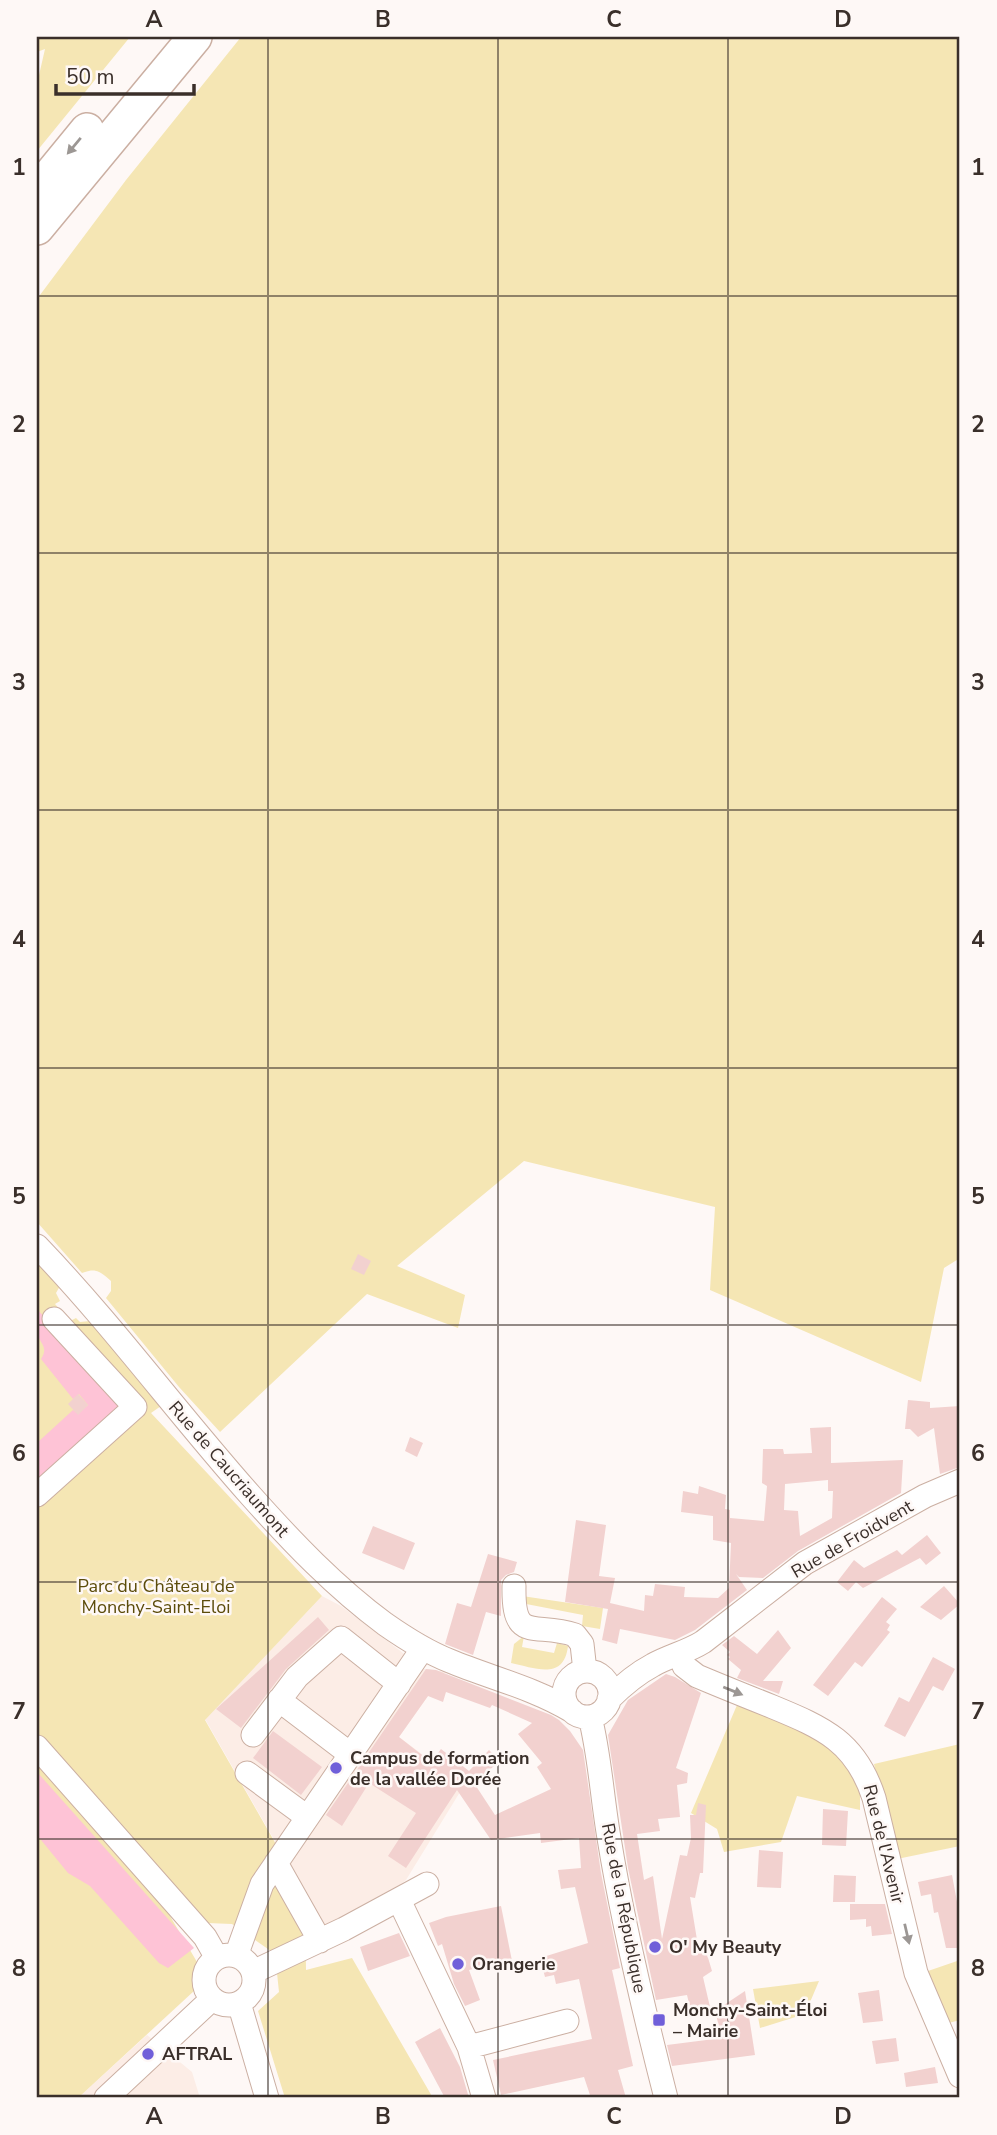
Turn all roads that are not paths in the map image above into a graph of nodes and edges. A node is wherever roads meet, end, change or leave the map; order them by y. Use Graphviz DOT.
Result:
graph roads {
  1 [pos="165,37"];
  2 [pos="195,37"];
  3 [pos="112,136"];
  4 [pos="37,191"];
  5 [pos="37,228"];
  6 [pos="37,252"];
  7 [pos="37,1246"];
  8 [pos="54,1320"];
  9 [pos="960,1481"];
  10 [pos="37,1495"];
  11 [pos="514,1586"];
  12 [pos="423,1648"];
  13 [pos="680,1654"];
  14 [pos="449,1661"];
  15 [pos="653,1665"];
  16 [pos="583,1674"];
  17 [pos="399,1684"];
  18 [pos="610,1699"];
  19 [pos="279,1700"];
  20 [pos="581,1714"];
  21 [pos="253,1735"];
  22 [pos="37,1746"];
  23 [pos="350,1754"];
  24 [pos="247,1773"];
  25 [pos="307,1817"];
  26 [pos="276,1863"];
  27 [pos="426,1884"];
  28 [pos="399,1900"];
  29 [pos="320,1941"];
  30 [pos="227,1957"];
  31 [pos="253,1972"];
  32 [pos="212,1999"];
  33 [pos="239,2003"];
  34 [pos="568,2021"];
  35 [pos="469,2047"];
  36 [pos="960,2076"];
  37 [pos="106,2098"];
  38 [pos="267,2098"];
  39 [pos="484,2098"];
  40 [pos="666,2098"];
  1 -- 4 [label="highway, one-way"];
  2 -- 3 [label="highway"];
  3 -- 5 [label="highway"];
  3 -- 6 [label="highway"];
  7 -- 12 [label="street, Rue de Caucriaumont"];
  8 -- 10 [label="street"];
  9 -- 13 [label="street, Rue de Froidvent"];
  11 -- 16 [label="street"];
  12 -- 14 [label="street, Rue de Caucriaumont"];
  12 -- 17 [label="street"];
  13 -- 15 [label="street"];
  13 -- 36 [label="street, Rue de l'Avenir, one-way"];
  14 -- 16 [label="street"];
  14 -- 20 [label="street"];
  15 -- 16 [label="street"];
  15 -- 18 [label="street"];
  16 -- 18 [label="street"];
  16 -- 20 [label="street"];
  17 -- 19 [label="street"];
  17 -- 23 [label="street"];
  18 -- 20 [label="street"];
  19 -- 21 [label="street"];
  19 -- 23 [label="street"];
  20 -- 40 [label="street, Rue de la République"];
  22 -- 30 [label="street"];
  23 -- 25 [label="street"];
  24 -- 25 [label="street"];
  25 -- 26 [label="street"];
  26 -- 29 [label="street"];
  26 -- 30 [label="street"];
  27 -- 28 [label="street"];
  28 -- 29 [label="street"];
  28 -- 35 [label="street"];
  29 -- 31 [label="street"];
  30 -- 31 [label="street"];
  30 -- 32 [label="street"];
  31 -- 33 [label="street"];
  32 -- 33 [label="street"];
  32 -- 37 [label="street"];
  33 -- 38 [label="street"];
  34 -- 35 [label="street"];
  35 -- 39 [label="street"];
}
